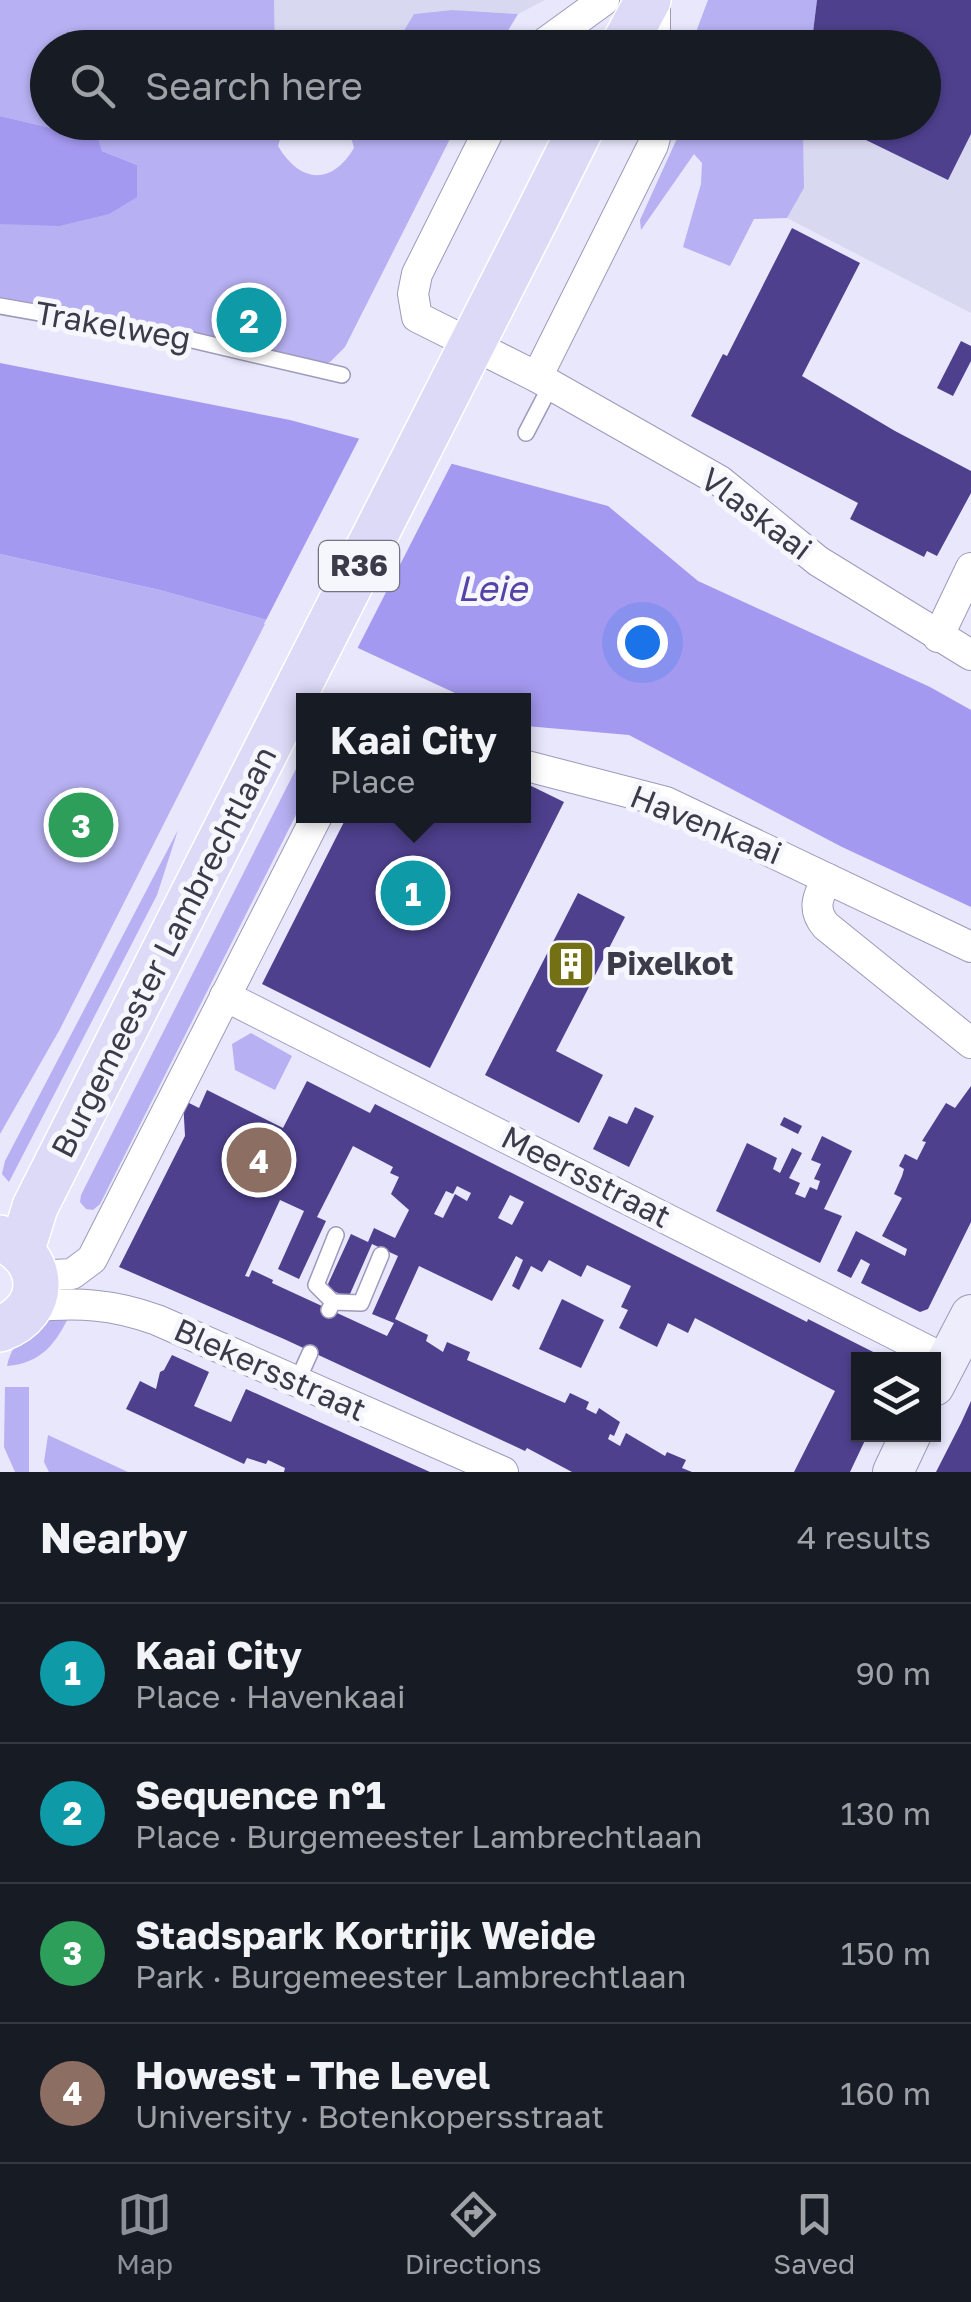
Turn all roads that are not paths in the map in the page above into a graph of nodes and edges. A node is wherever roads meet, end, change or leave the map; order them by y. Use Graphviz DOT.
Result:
graph roads {
  1 [pos="604,0"];
  2 [pos="622,0"];
  3 [pos="650,0"];
  4 [pos="563,30"];
  5 [pos="607,30"];
  6 [pos="632,30"];
  7 [pos="655,30"];
  8 [pos="485,140"];
  9 [pos="553,140"];
  10 [pos="573,140"];
  11 [pos="655,140"];
  12 [pos="527,212"];
  13 [pos="0,306"];
  14 [pos="342,376"];
  15 [pos="544,381"];
  16 [pos="526,433"];
  17 [pos="971,568"];
  18 [pos="938,637"];
  19 [pos="971,654"];
  20 [pos="531,767"];
  21 [pos="313,823"];
  22 [pos="828,879"];
  23 [pos="971,947"];
  24 [pos="225,996"];
  25 [pos="971,1043"];
  26 [pos="336,1235"];
  27 [pos="381,1255"];
  28 [pos="12,1286"];
  29 [pos="971,1315"];
  30 [pos="900,1352"];
  31 [pos="310,1353"];
  32 [pos="941,1371"];
  33 [pos="297,1382"];
  34 [pos="907,1442"];
  35 [pos="503,1472"];
  36 [pos="893,1472"];
  1 -- 4 [label="street"];
  2 -- 5 [label="main road"];
  3 -- 6 [label="main road"];
  3 -- 7 [label="street"];
  8 -- 15 [label="street, Vlaskaai"];
  9 -- 12 [label="main road, Burgemeester Lambrechtlaan / R36"];
  10 -- 12 [label="main road, Burgemeester Lambrechtlaan / R36"];
  11 -- 15 [label="street"];
  12 -- 28 [label="main road, Burgemeester Lambrechtlaan / R36"];
  13 -- 14 [label="lane, Trakelweg"];
  15 -- 16 [label="lane"];
  15 -- 18 [label="street, Vlaskaai"];
  17 -- 18 [label="street"];
  18 -- 19 [label="street, Vlaskaai"];
  20 -- 22 [label="street, Havenkaai"];
  21 -- 24 [label="street"];
  22 -- 23 [label="street, Havenkaai"];
  22 -- 25 [label="street"];
  24 -- 28 [label="street"];
  24 -- 30 [label="street, Meersstraat"];
  26 -- 27 [label="lane"];
  28 -- 33 [label="street, Blekersstraat"];
  29 -- 32 [label="street"];
  31 -- 33 [label="lane"];
  33 -- 35 [label="street, Blekersstraat"];
  34 -- 36 [label="street"];
}
